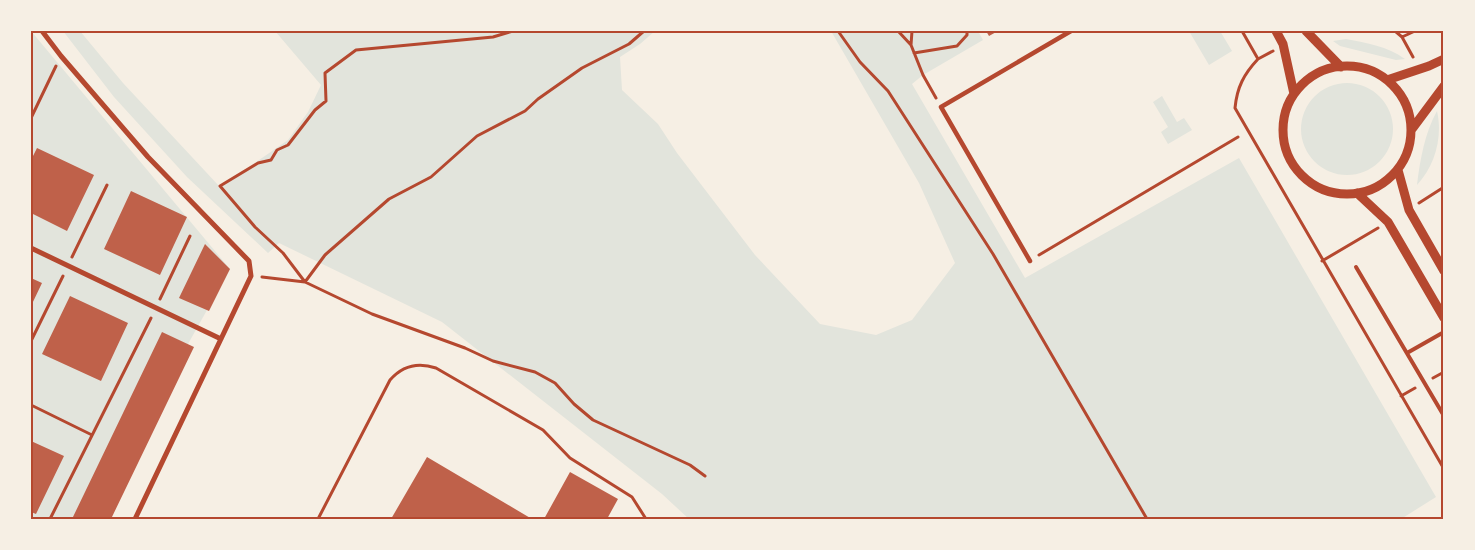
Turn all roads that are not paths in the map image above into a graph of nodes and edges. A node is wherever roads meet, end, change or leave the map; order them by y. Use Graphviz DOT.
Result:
graph roads {
  1 [pos="42,31"];
  2 [pos="1071,31"];
  3 [pos="1276,31"];
  4 [pos="1306,31"];
  5 [pos="1444,59"];
  6 [pos="1341,67"];
  7 [pos="1387,80"];
  8 [pos="1444,86"];
  9 [pos="1294,94"];
  10 [pos="1412,129"];
  11 [pos="1398,170"];
  12 [pos="1357,193"];
  13 [pos="31,248"];
  14 [pos="1030,261"];
  15 [pos="1356,267"];
  16 [pos="1444,271"];
  17 [pos="1444,318"];
  18 [pos="1444,332"];
  19 [pos="221,339"];
  20 [pos="1407,353"];
  21 [pos="1444,416"];
  22 [pos="135,519"];
  1 -- 19 [label="street"];
  2 -- 14 [label="street"];
  3 -- 9 [label="street"];
  4 -- 6 [label="street"];
  5 -- 7 [label="street"];
  6 -- 7 [label="street"];
  6 -- 9 [label="street"];
  7 -- 10 [label="street"];
  8 -- 10 [label="street"];
  9 -- 12 [label="street"];
  10 -- 11 [label="street"];
  11 -- 12 [label="street"];
  11 -- 16 [label="street"];
  12 -- 17 [label="street"];
  13 -- 19 [label="street"];
  15 -- 20 [label="lane"];
  18 -- 20 [label="lane"];
  19 -- 22 [label="street"];
  20 -- 21 [label="lane"];
}
